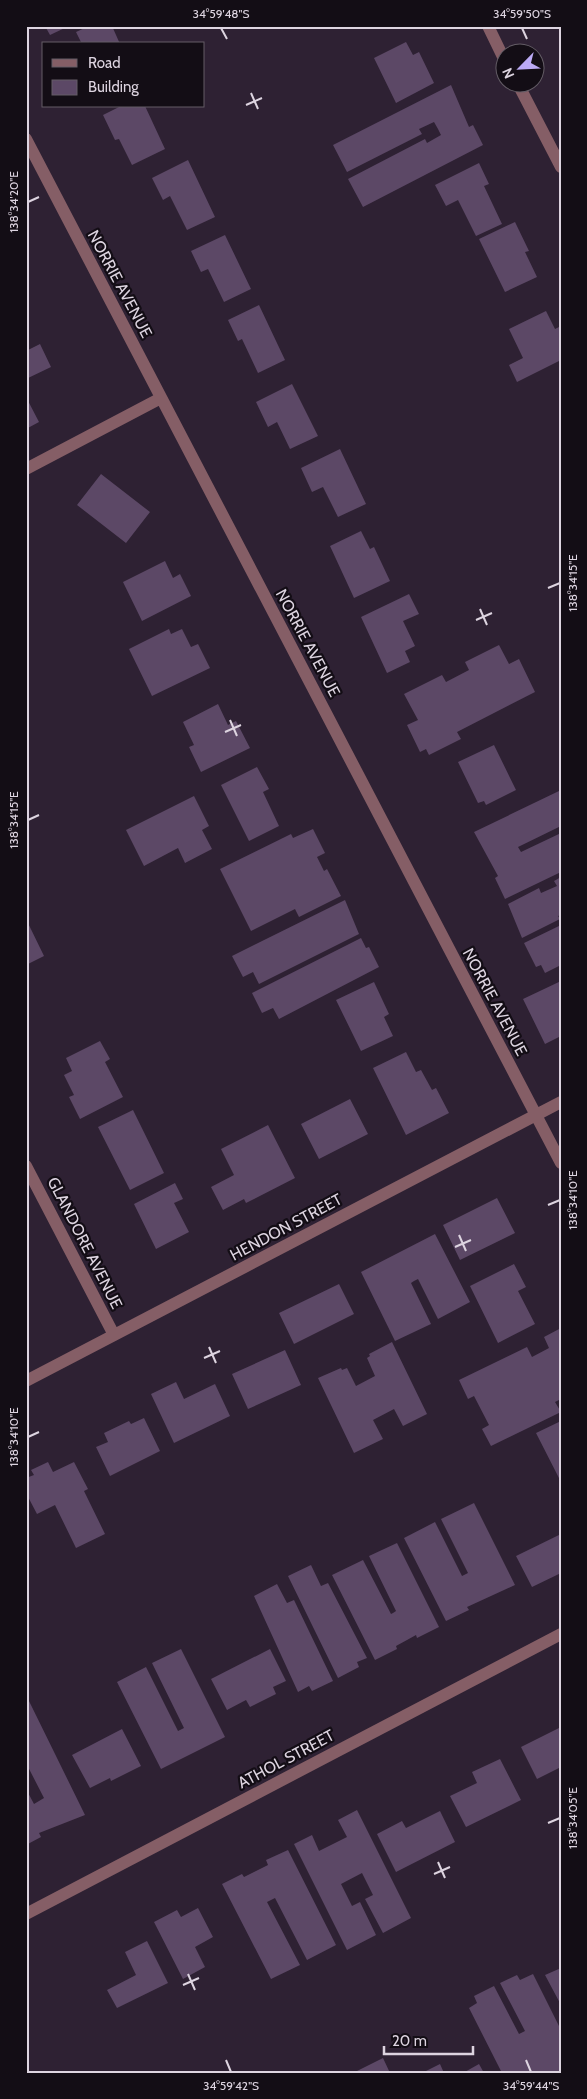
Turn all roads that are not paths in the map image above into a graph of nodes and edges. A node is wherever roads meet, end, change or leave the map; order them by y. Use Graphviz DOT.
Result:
graph roads {
  1 [pos="488,26"];
  2 [pos="496,42"];
  3 [pos="522,92"];
  4 [pos="26,139"];
  5 [pos="561,166"];
  6 [pos="161,398"];
  7 [pos="26,469"];
  8 [pos="561,1102"];
  9 [pos="536,1115"];
  10 [pos="561,1163"];
  11 [pos="26,1166"];
  12 [pos="114,1335"];
  13 [pos="26,1381"];
  14 [pos="561,1634"];
  15 [pos="26,1914"];
  1 -- 2 [label="street"];
  3 -- 5 [label="street"];
  4 -- 6 [label="street, NORRIE AVENUE"];
  6 -- 7 [label="street"];
  6 -- 9 [label="street, NORRIE AVENUE"];
  8 -- 9 [label="street, HENDON STREET"];
  9 -- 10 [label="street, NORRIE AVENUE"];
  9 -- 12 [label="street, HENDON STREET"];
  11 -- 12 [label="street, GLANDORE AVENUE"];
  12 -- 13 [label="street, HENDON STREET"];
  14 -- 15 [label="street, ATHOL STREET"];
}
